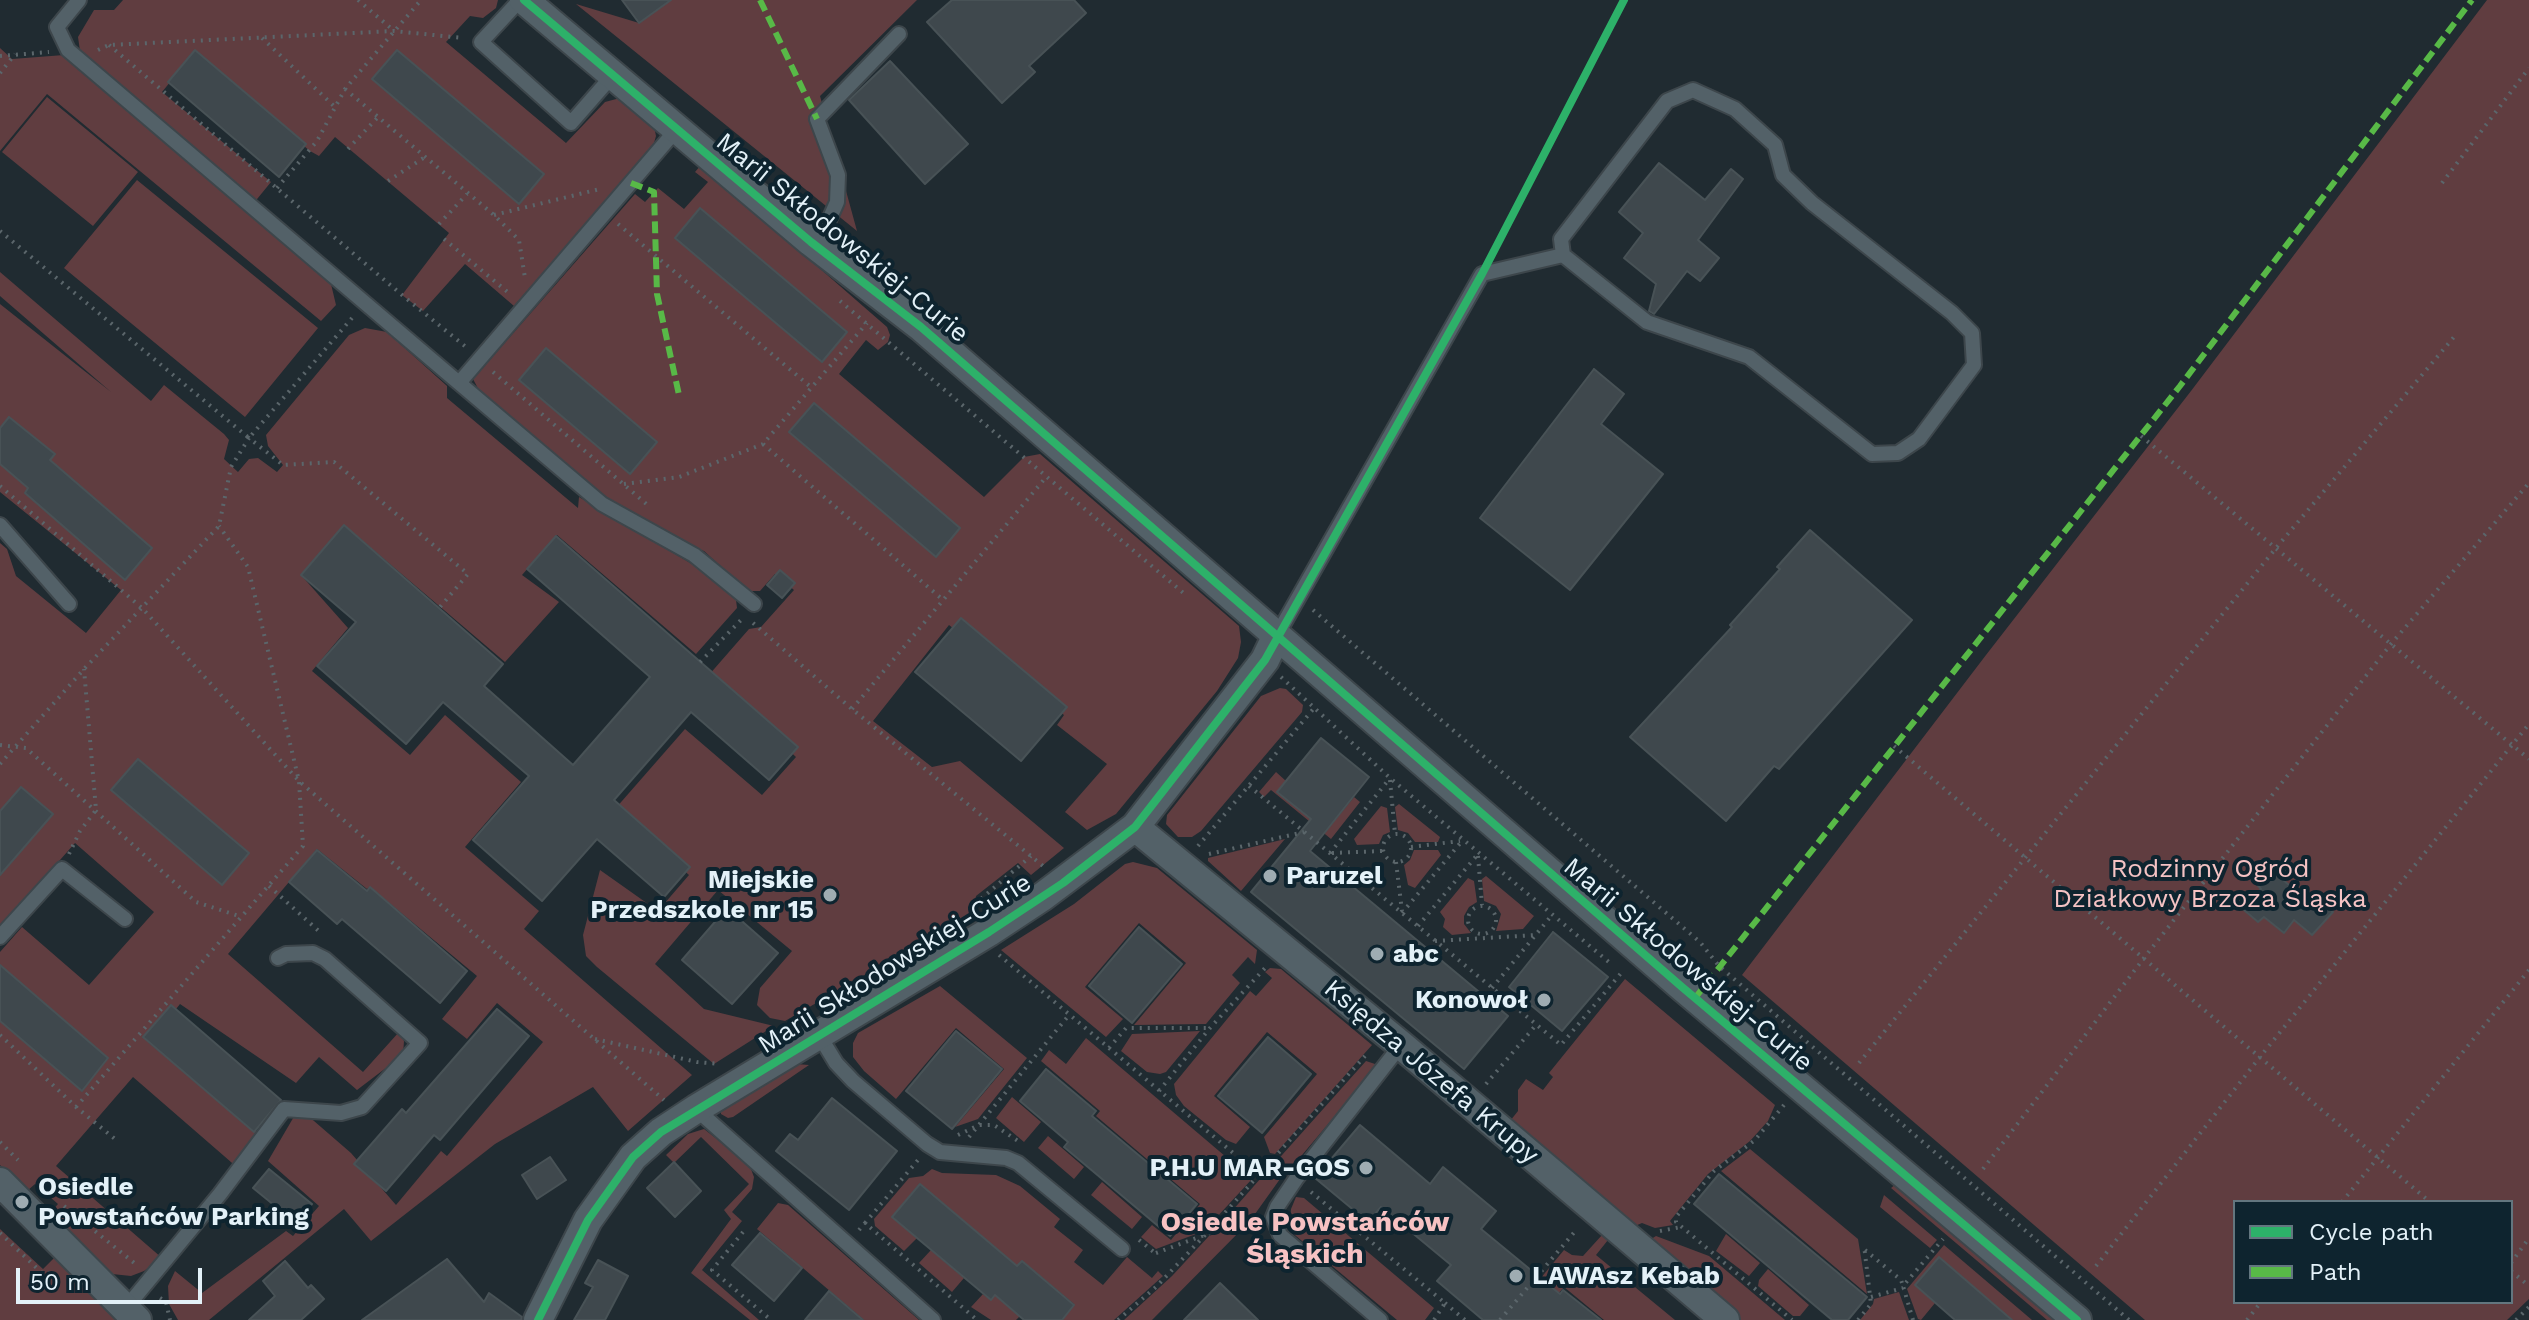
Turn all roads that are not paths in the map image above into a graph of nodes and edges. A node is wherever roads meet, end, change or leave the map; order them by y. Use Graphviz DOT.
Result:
graph roads {
  1 [pos="79,0"];
  2 [pos="522,0"];
  3 [pos="899,34"];
  4 [pos="613,75"];
  5 [pos="677,129"];
  6 [pos="811,242"];
  7 [pos="1563,255"];
  8 [pos="459,383"];
  9 [pos="0,525"];
  10 [pos="69,604"];
  11 [pos="754,604"];
  12 [pos="1276,637"];
  13 [pos="1135,827"];
  14 [pos="125,919"];
  15 [pos="0,937"];
  16 [pos="278,958"];
  17 [pos="819,1035"];
  18 [pos="1401,1045"];
  19 [pos="683,1107"];
  20 [pos="11,1173"];
  21 [pos="1122,1249"];
  22 [pos="131,1315"];
  23 [pos="538,1320"];
  24 [pos="933,1320"];
  25 [pos="1380,1320"];
  26 [pos="1725,1320"];
  27 [pos="2077,1320"];
  1 -- 8 [label="lane"];
  2 -- 4 [label="street, Marii Skłodowskiej-Curie"];
  2 -- 4 [label="lane"];
  3 -- 6 [label="lane"];
  4 -- 5 [label="street, Marii Skłodowskiej-Curie"];
  5 -- 6 [label="street, Marii Skłodowskiej-Curie"];
  5 -- 8 [label="lane"];
  6 -- 12 [label="street, Marii Skłodowskiej-Curie"];
  7 -- 7 [label="lane"];
  7 -- 12 [label="lane"];
  8 -- 11 [label="lane"];
  9 -- 10 [label="lane"];
  12 -- 13 [label="street, Marii Skłodowskiej-Curie"];
  12 -- 27 [label="street, Marii Skłodowskiej-Curie"];
  13 -- 17 [label="street, Marii Skłodowskiej-Curie"];
  13 -- 18 [label="street, Księdza Józefa Krupy"];
  14 -- 15 [label="lane"];
  16 -- 22 [label="lane"];
  17 -- 19 [label="street, Marii Skłodowskiej-Curie"];
  17 -- 21 [label="lane, Marii Skłodowskiej-Curie"];
  18 -- 25 [label="lane"];
  18 -- 26 [label="street, Księdza Józefa Krupy"];
  19 -- 23 [label="street, Marii Skłodowskiej-Curie"];
  19 -- 24 [label="lane"];
  20 -- 22 [label="street"];
}
